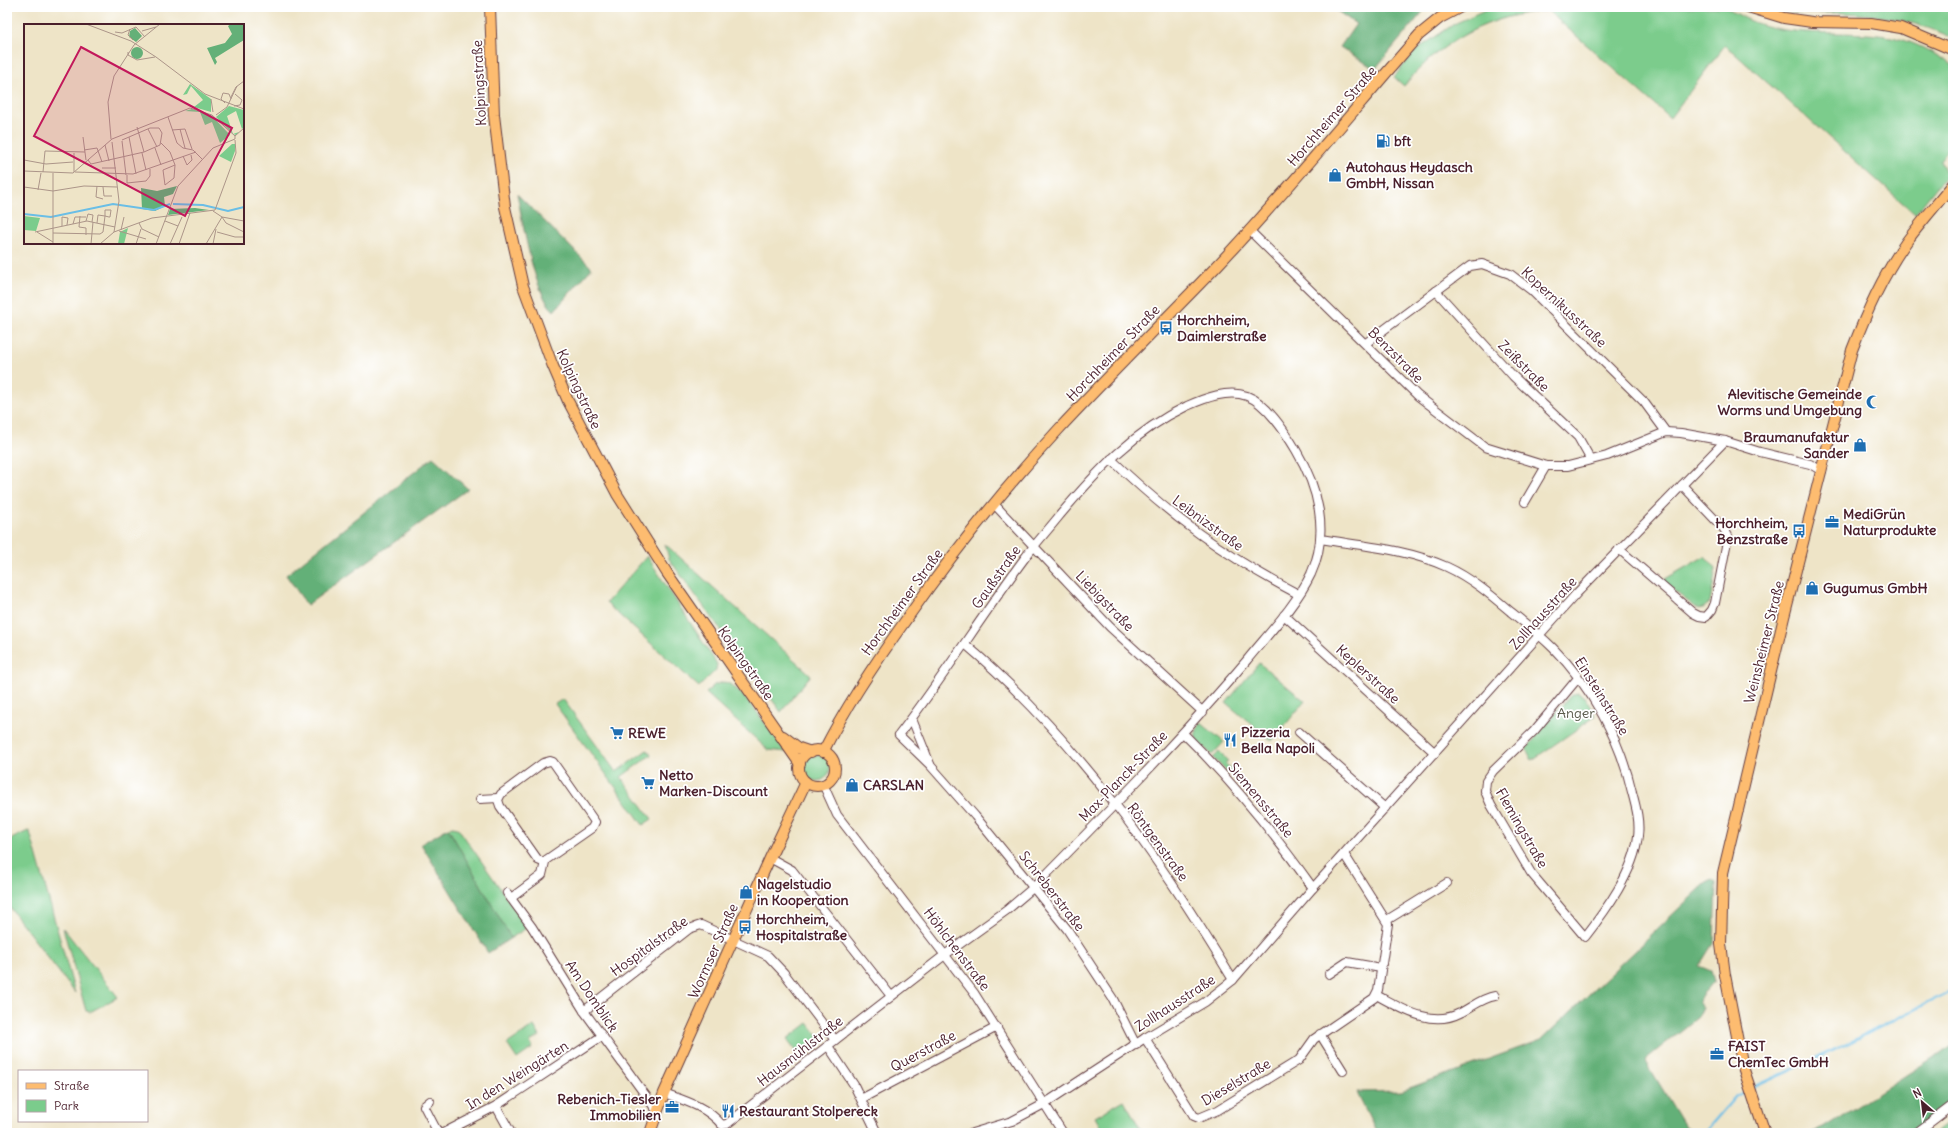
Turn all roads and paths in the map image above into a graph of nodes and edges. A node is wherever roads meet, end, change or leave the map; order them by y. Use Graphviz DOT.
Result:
graph roads {
  1 [pos="490,7"];
  2 [pos="1461,7"];
  3 [pos="1748,7"];
  4 [pos="1762,10"];
  5 [pos="1953,50"];
  6 [pos="1953,184"];
  7 [pos="1249,230"];
  8 [pos="1436,291"];
  9 [pos="1366,343"];
  10 [pos="1666,432"];
  11 [pos="1725,441"];
  12 [pos="1111,459"];
  13 [pos="1591,460"];
  14 [pos="1546,466"];
  15 [pos="1822,471"];
  16 [pos="1682,485"];
  17 [pos="1525,502"];
  18 [pos="994,504"];
  19 [pos="1320,539"];
  20 [pos="1035,546"];
  21 [pos="1619,549"];
  22 [pos="1298,594"];
  23 [pos="1284,615"];
  24 [pos="1539,636"];
  25 [pos="965,644"];
  26 [pos="1578,678"];
  27 [pos="1203,712"];
  28 [pos="912,719"];
  29 [pos="779,732"];
  30 [pos="1299,732"];
  31 [pos="1183,733"];
  32 [pos="811,752"];
  33 [pos="823,752"];
  34 [pos="1435,753"];
  35 [pos="800,764"];
  36 [pos="930,765"];
  37 [pos="806,782"];
  38 [pos="823,784"];
  39 [pos="498,798"];
  40 [pos="480,799"];
  41 [pos="1114,804"];
  42 [pos="1385,808"];
  43 [pos="1344,854"];
  44 [pos="770,858"];
  45 [pos="546,862"];
  46 [pos="1447,883"];
  47 [pos="1034,887"];
  48 [pos="1313,888"];
  49 [pos="1386,920"];
  50 [pos="1585,937"];
  51 [pos="734,940"];
  52 [pos="946,954"];
  53 [pos="1381,968"];
  54 [pos="1329,974"];
  55 [pos="1233,980"];
  56 [pos="1376,995"];
  57 [pos="891,996"];
  58 [pos="1495,996"];
  59 [pos="584,1011"];
  60 [pos="997,1027"];
  61 [pos="1320,1034"];
  62 [pos="602,1036"];
  63 [pos="1145,1038"];
  64 [pos="832,1043"];
  65 [pos="1136,1045"];
  66 [pos="1343,1071"];
  67 [pos="664,1093"];
  68 [pos="861,1098"];
  69 [pos="430,1101"];
  70 [pos="1044,1104"];
  71 [pos="1953,1105"];
  72 [pos="496,1106"];
  73 [pos="657,1111"];
  74 [pos="438,1133"];
  75 [pos="443,1133"];
  76 [pos="511,1133"];
  77 [pos="650,1133"];
  78 [pos="877,1133"];
  79 [pos="972,1133"];
  80 [pos="1063,1133"];
  81 [pos="1765,1133"];
  82 [pos="1916,1133"];
  1 -- 29 [label="main road, Kolpingstraße"];
  2 -- 7 [label="main road, Horchheimer Straße"];
  3 -- 4 [label="main road"];
  4 -- 5 [label="main road"];
  6 -- 15 [label="main road, Weinsheimer Straße"];
  7 -- 9 [label="street, Benzstraße"];
  7 -- 18 [label="main road, Horchheimer Straße"];
  8 -- 9 [label="street, Kopernikusstraße"];
  8 -- 10 [label="street, Kopernikusstraße"];
  8 -- 13 [label="street, Zeißstraße"];
  9 -- 14 [label="street, Benzstraße"];
  10 -- 11 [label="street, Benzstraße"];
  10 -- 13 [label="street, Benzstraße"];
  11 -- 15 [label="street, Benzstraße"];
  11 -- 16 [label="street, Zollhausstraße"];
  12 -- 19 [label="street, Gaußstraße"];
  12 -- 20 [label="street, Gaußstraße"];
  12 -- 22 [label="street, Leibnizstraße"];
  13 -- 14 [label="street, Benzstraße"];
  14 -- 17 [label="street"];
  15 -- 81 [label="main road, Weinsheimer Straße"];
  16 -- 21 [label="street, Zollhausstraße"];
  16 -- 21 [label="street"];
  18 -- 20 [label="street, Liebigstraße"];
  18 -- 33 [label="main road, Horchheimer Straße"];
  19 -- 22 [label="street, Max-Planck-Straße"];
  19 -- 24 [label="street, Einsteinstraße"];
  20 -- 25 [label="street, Gaußstraße"];
  20 -- 27 [label="street, Liebigstraße"];
  21 -- 24 [label="street, Zollhausstraße"];
  22 -- 23 [label="street, Max-Planck-Straße"];
  23 -- 27 [label="street, Max-Planck-Straße"];
  23 -- 34 [label="street, Keplerstraße"];
  24 -- 26 [label="street, Einsteinstraße"];
  24 -- 34 [label="street, Zollhausstraße"];
  25 -- 28 [label="street, Gaußstraße"];
  25 -- 41 [label="street, Röntgenstraße"];
  26 -- 50 [label="street, Einsteinstraße"];
  26 -- 50 [label="street, Flemingstraße"];
  27 -- 31 [label="street, Max-Planck-Straße"];
  28 -- 36 [label="street, Schreberstraße"];
  28 -- 36 [label="street, Schreberstraße"];
  29 -- 32 [label="main road, Kolpingstraße"];
  29 -- 35 [label="main road, Kolpingstraße"];
  30 -- 42 [label="street"];
  31 -- 41 [label="street, Max-Planck-Straße"];
  31 -- 48 [label="street, Siemensstraße"];
  32 -- 33 [label="main road"];
  32 -- 35 [label="main road"];
  33 -- 38 [label="main road"];
  34 -- 42 [label="street, Zollhausstraße"];
  35 -- 37 [label="main road"];
  36 -- 47 [label="street, Schreberstraße"];
  37 -- 38 [label="main road"];
  37 -- 44 [label="main road, Wormser Straße"];
  38 -- 52 [label="street, Höhlchenstraße"];
  39 -- 40 [label="street"];
  39 -- 45 [label="street"];
  39 -- 45 [label="street"];
  41 -- 47 [label="street, Max-Planck-Straße"];
  41 -- 55 [label="street, Röntgenstraße"];
  42 -- 43 [label="street, Zollhausstraße"];
  43 -- 48 [label="street, Zollhausstraße"];
  43 -- 49 [label="street"];
  44 -- 51 [label="main road, Wormser Straße"];
  44 -- 57 [label="street"];
  45 -- 59 [label="street, Am Domblick"];
  46 -- 49 [label="street"];
  47 -- 52 [label="street, Max-Planck-Straße"];
  47 -- 65 [label="street, Schreberstraße"];
  48 -- 55 [label="street, Zollhausstraße"];
  49 -- 53 [label="street"];
  51 -- 59 [label="street, Hospitalstraße"];
  51 -- 64 [label="street, Hospitalstraße"];
  51 -- 67 [label="main road, Wormser Straße"];
  52 -- 57 [label="street, Hausmühlstraße"];
  52 -- 60 [label="street, Höhlchenstraße"];
  53 -- 54 [label="street"];
  53 -- 56 [label="street"];
  55 -- 63 [label="street, Zollhausstraße"];
  56 -- 58 [label="street"];
  56 -- 61 [label="street, Dieselstraße"];
  57 -- 64 [label="street, Hausmühlstraße"];
  59 -- 62 [label="street, Am Domblick"];
  60 -- 68 [label="street, Querstraße"];
  60 -- 70 [label="street, Höhlchenstraße"];
  61 -- 63 [label="street, Dieselstraße"];
  61 -- 66 [label="street"];
  62 -- 72 [label="street, In den Weingärten"];
  62 -- 73 [label="street, Am Domblick"];
  63 -- 65 [label="street, Zollhausstraße"];
  64 -- 67 [label="street, Hausmühlstraße"];
  64 -- 68 [label="street, Hospitalstraße"];
  65 -- 70 [label="street, Zollhausstraße"];
  67 -- 73 [label="main road, Wormser Straße"];
  68 -- 78 [label="street, Hospitalstraße"];
  69 -- 74 [label="street"];
  70 -- 79 [label="street, Zollhausstraße"];
  70 -- 80 [label="street, Höhlchenstraße"];
  71 -- 82 [label="street"];
  72 -- 75 [label="street, In den Weingärten"];
  72 -- 76 [label="street"];
  73 -- 77 [label="main road, Wormser Straße"];
}
